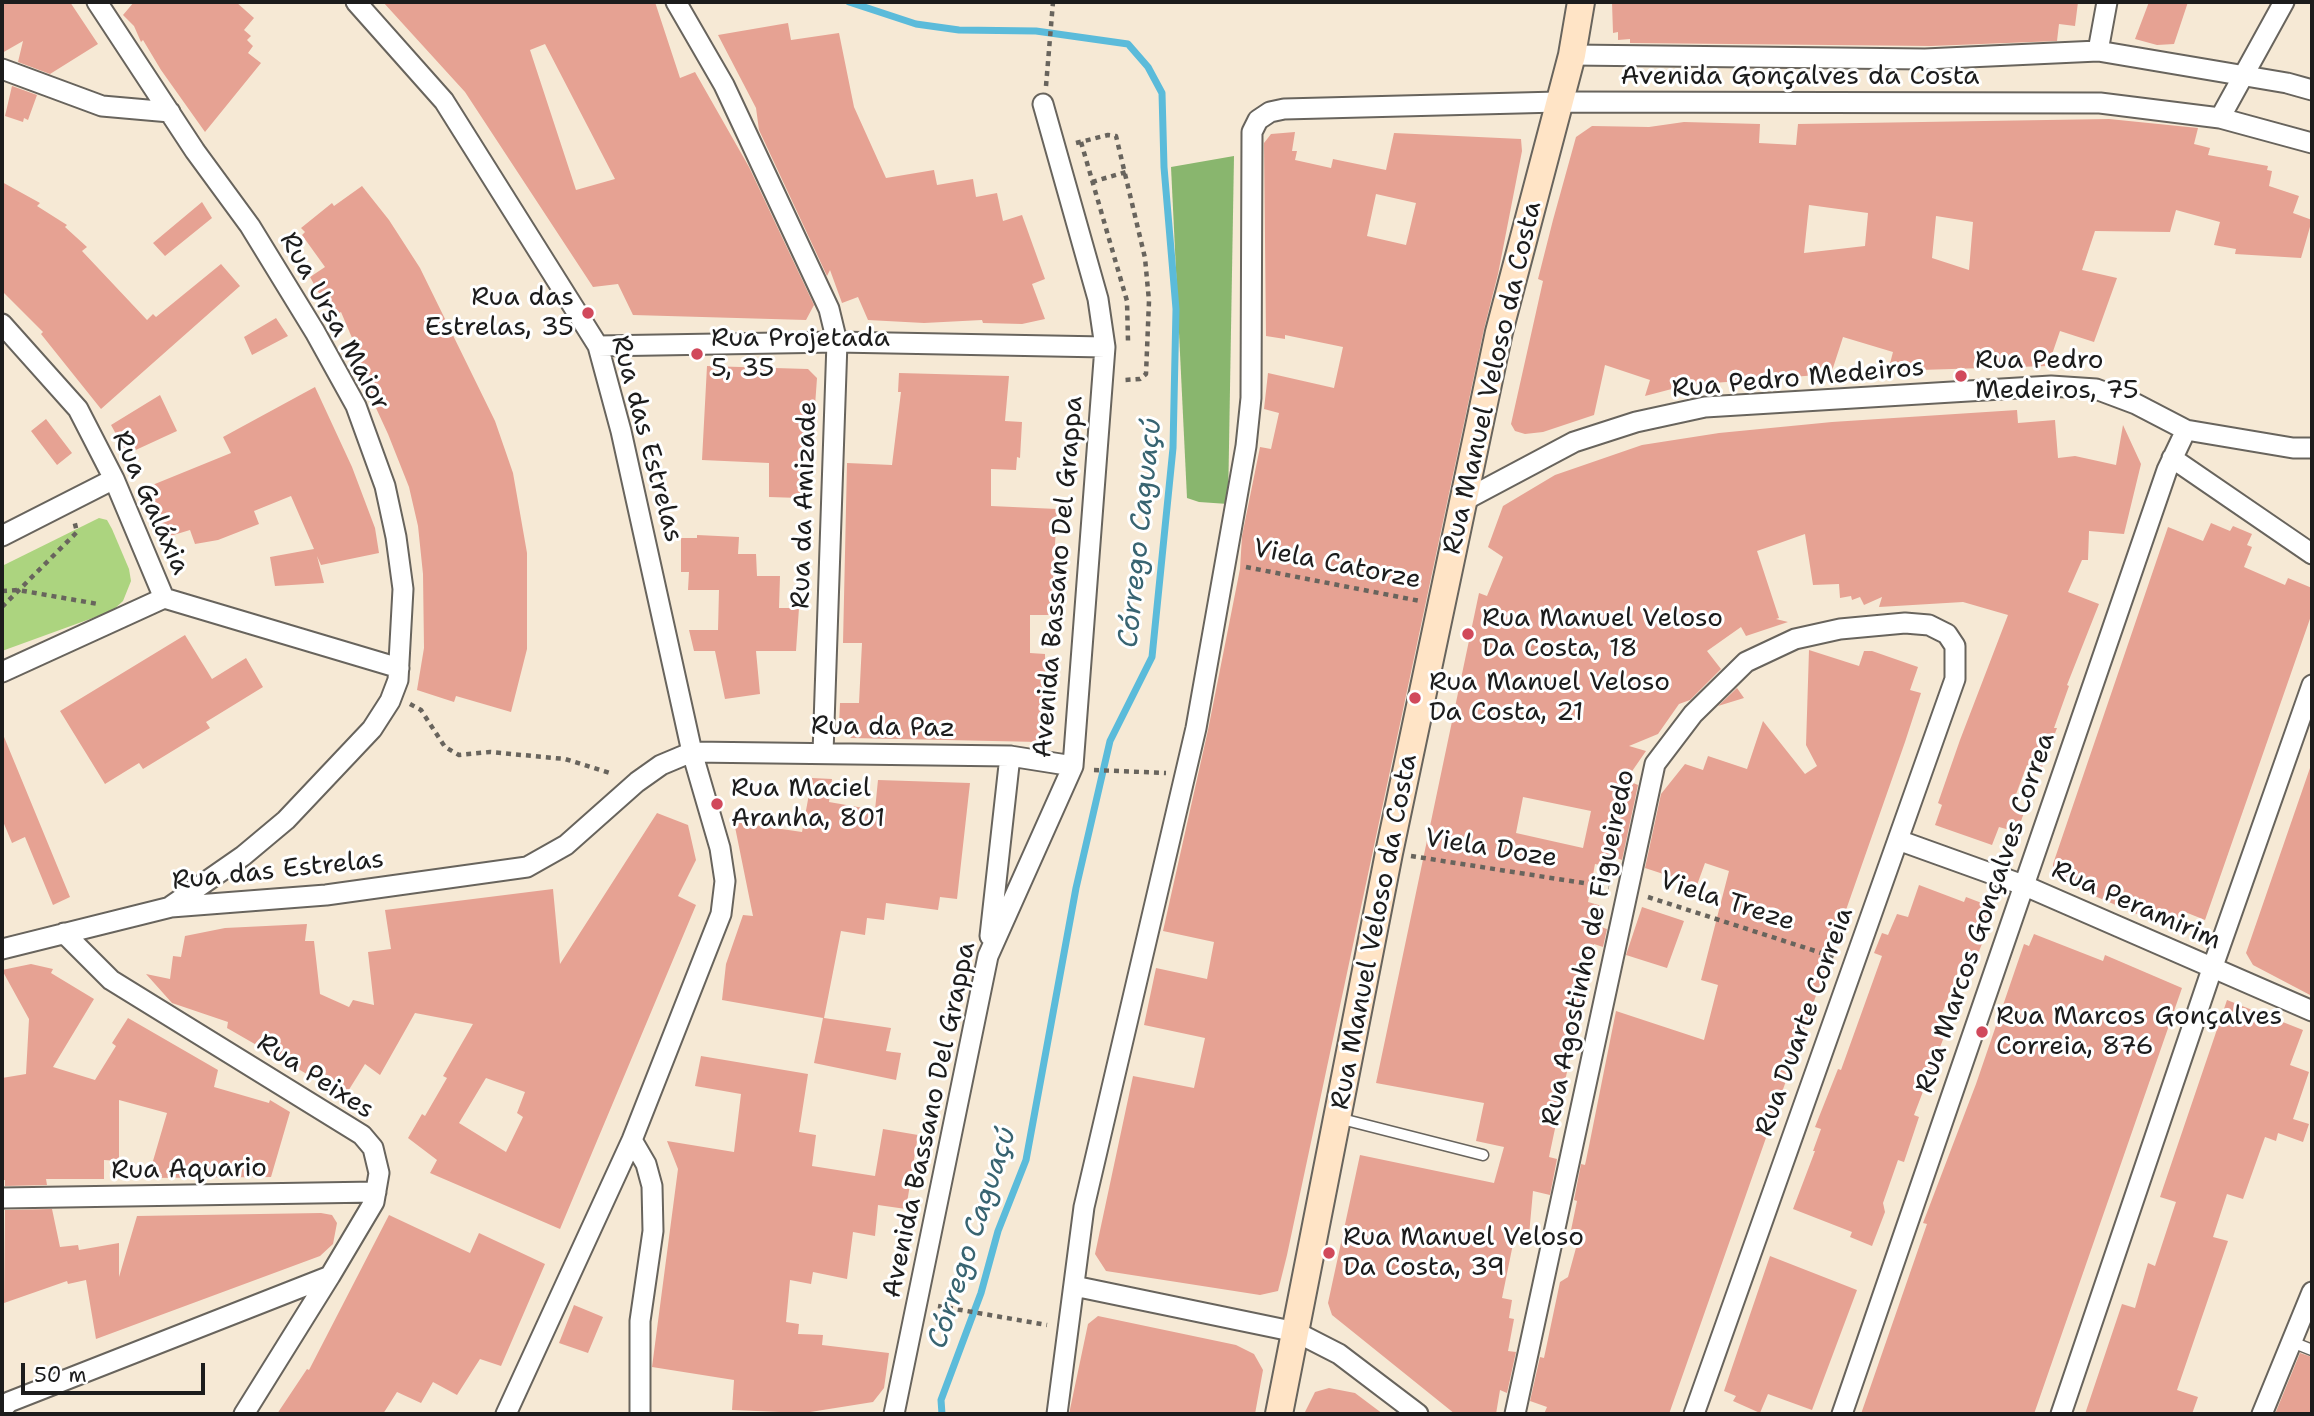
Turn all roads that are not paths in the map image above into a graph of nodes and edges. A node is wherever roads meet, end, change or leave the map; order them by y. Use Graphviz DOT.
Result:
graph roads {
  1 [pos="97,2"];
  2 [pos="356,2"];
  3 [pos="676,2"];
  4 [pos="1581,2"];
  5 [pos="2107,2"];
  6 [pos="2284,2"];
  7 [pos="2098,51"];
  8 [pos="1572,55"];
  9 [pos="2,69"];
  10 [pos="2244,75"];
  11 [pos="2312,90"];
  12 [pos="1558,102"];
  13 [pos="1043,104"];
  14 [pos="170,112"];
  15 [pos="2220,118"];
  16 [pos="2312,143"];
  17 [pos="2,324"];
  18 [pos="837,342"];
  19 [pos="598,345"];
  20 [pos="1104,347"];
  21 [pos="2186,430"];
  22 [pos="2312,448"];
  23 [pos="2172,458"];
  24 [pos="114,479"];
  25 [pos="1463,501"];
  26 [pos="2,536"];
  27 [pos="2312,554"];
  28 [pos="164,598"];
  29 [pos="1955,646"];
  30 [pos="400,668"];
  31 [pos="2,672"];
  32 [pos="2312,685"];
  33 [pos="692,752"];
  34 [pos="823,753"];
  35 [pos="1010,756"];
  36 [pos="1079,768"];
  37 [pos="1898,840"];
  38 [pos="2023,885"];
  39 [pos="171,907"];
  40 [pos="64,933"];
  41 [pos="2,949"];
  42 [pos="988,956"];
  43 [pos="2211,968"];
  44 [pos="2312,1012"];
  45 [pos="1338,1118"];
  46 [pos="632,1140"];
  47 [pos="1483,1155"];
  48 [pos="376,1192"];
  49 [pos="2,1198"];
  50 [pos="330,1276"];
  51 [pos="1074,1286"];
  52 [pos="2312,1292"];
  53 [pos="1296,1332"];
  54 [pos="2292,1342"];
  55 [pos="2312,1350"];
  56 [pos="2,1409"];
  57 [pos="244,1414"];
  58 [pos="506,1414"];
  59 [pos="640,1414"];
  60 [pos="894,1414"];
  61 [pos="1057,1414"];
  62 [pos="1279,1414"];
  63 [pos="1418,1414"];
  64 [pos="1515,1414"];
  65 [pos="1695,1414"];
  66 [pos="1842,1414"];
  67 [pos="2061,1414"];
  68 [pos="2262,1414"];
  1 -- 14 [label="street, Rua Ursa Maior"];
  2 -- 19 [label="street, Rua das Estrelas"];
  3 -- 18 [label="street, Rua da Amizade"];
  4 -- 8 [label="main road, Rua Manuel Veloso da Costa"];
  5 -- 7 [label="street"];
  6 -- 10 [label="street"];
  7 -- 8 [label="street, Avenida Gonçalves da Costa"];
  7 -- 10 [label="street, Avenida Gonçalves da Costa"];
  8 -- 12 [label="main road, Rua Manuel Veloso da Costa"];
  9 -- 14 [label="street"];
  10 -- 11 [label="street, Avenida Gonçalves da Costa"];
  10 -- 15 [label="street"];
  12 -- 15 [label="street, Avenida Gonçalves da Costa"];
  12 -- 25 [label="main road, Rua Manuel Veloso da Costa"];
  12 -- 51 [label="street, Avenida Gonçalves da Costa"];
  13 -- 20 [label="street, Avenida Bassano Del Grappa"];
  14 -- 30 [label="street, Rua Ursa Maior"];
  15 -- 16 [label="street, Avenida Gonçalves da Costa"];
  17 -- 24 [label="street, Rua Galáxia"];
  18 -- 19 [label="street"];
  18 -- 20 [label="street"];
  18 -- 34 [label="street, Rua da Amizade"];
  19 -- 33 [label="street, Rua das Estrelas"];
  20 -- 36 [label="street, Avenida Bassano Del Grappa"];
  21 -- 22 [label="street, Rua Pedro Medeiros"];
  21 -- 23 [label="street, Rua Marcos Gonçalves Correa"];
  21 -- 25 [label="street, Rua Pedro Medeiros"];
  23 -- 27 [label="street"];
  23 -- 38 [label="street, Rua Marcos Gonçalves Correa"];
  24 -- 26 [label="street"];
  24 -- 28 [label="street, Rua Galáxia"];
  25 -- 45 [label="main road, Rua Manuel Veloso da Costa"];
  28 -- 30 [label="street"];
  28 -- 31 [label="street, Rua Galáxia"];
  29 -- 37 [label="street, Rua Duarte Correia"];
  29 -- 64 [label="street, Rua Agostinho de Figueiredo"];
  30 -- 39 [label="street, Rua Ursa Maior"];
  32 -- 43 [label="street"];
  33 -- 34 [label="street, Rua da Paz"];
  33 -- 39 [label="street, Rua das Estrelas"];
  33 -- 46 [label="street, Rua das Estrelas"];
  34 -- 35 [label="street, Rua da Paz"];
  35 -- 36 [label="street, Rua da Paz"];
  35 -- 42 [label="street"];
  36 -- 42 [label="street, Avenida Bassano Del Grappa"];
  37 -- 38 [label="street, Rua Peramirim"];
  37 -- 65 [label="street, Rua Duarte Correia"];
  38 -- 43 [label="street, Rua Peramirim"];
  38 -- 66 [label="street, Rua Marcos Gonçalves Correa"];
  39 -- 40 [label="street, Rua das Estrelas"];
  40 -- 41 [label="street, Rua das Estrelas"];
  40 -- 48 [label="street, Rua Peixes"];
  42 -- 60 [label="street, Avenida Bassano Del Grappa"];
  43 -- 44 [label="street, Rua Peramirim"];
  43 -- 67 [label="street"];
  45 -- 47 [label="lane"];
  45 -- 53 [label="main road, Rua Manuel Veloso da Costa"];
  46 -- 58 [label="street, Rua das Estrelas"];
  46 -- 59 [label="street"];
  48 -- 49 [label="street, Rua Aquario"];
  48 -- 50 [label="street, Rua Peixes"];
  50 -- 56 [label="street"];
  50 -- 57 [label="street, Rua Peixes"];
  51 -- 53 [label="street"];
  51 -- 61 [label="street"];
  52 -- 54 [label="street"];
  53 -- 62 [label="main road, Rua Manuel Veloso da Costa"];
  53 -- 63 [label="street"];
  54 -- 55 [label="lane"];
  54 -- 68 [label="street"];
}
